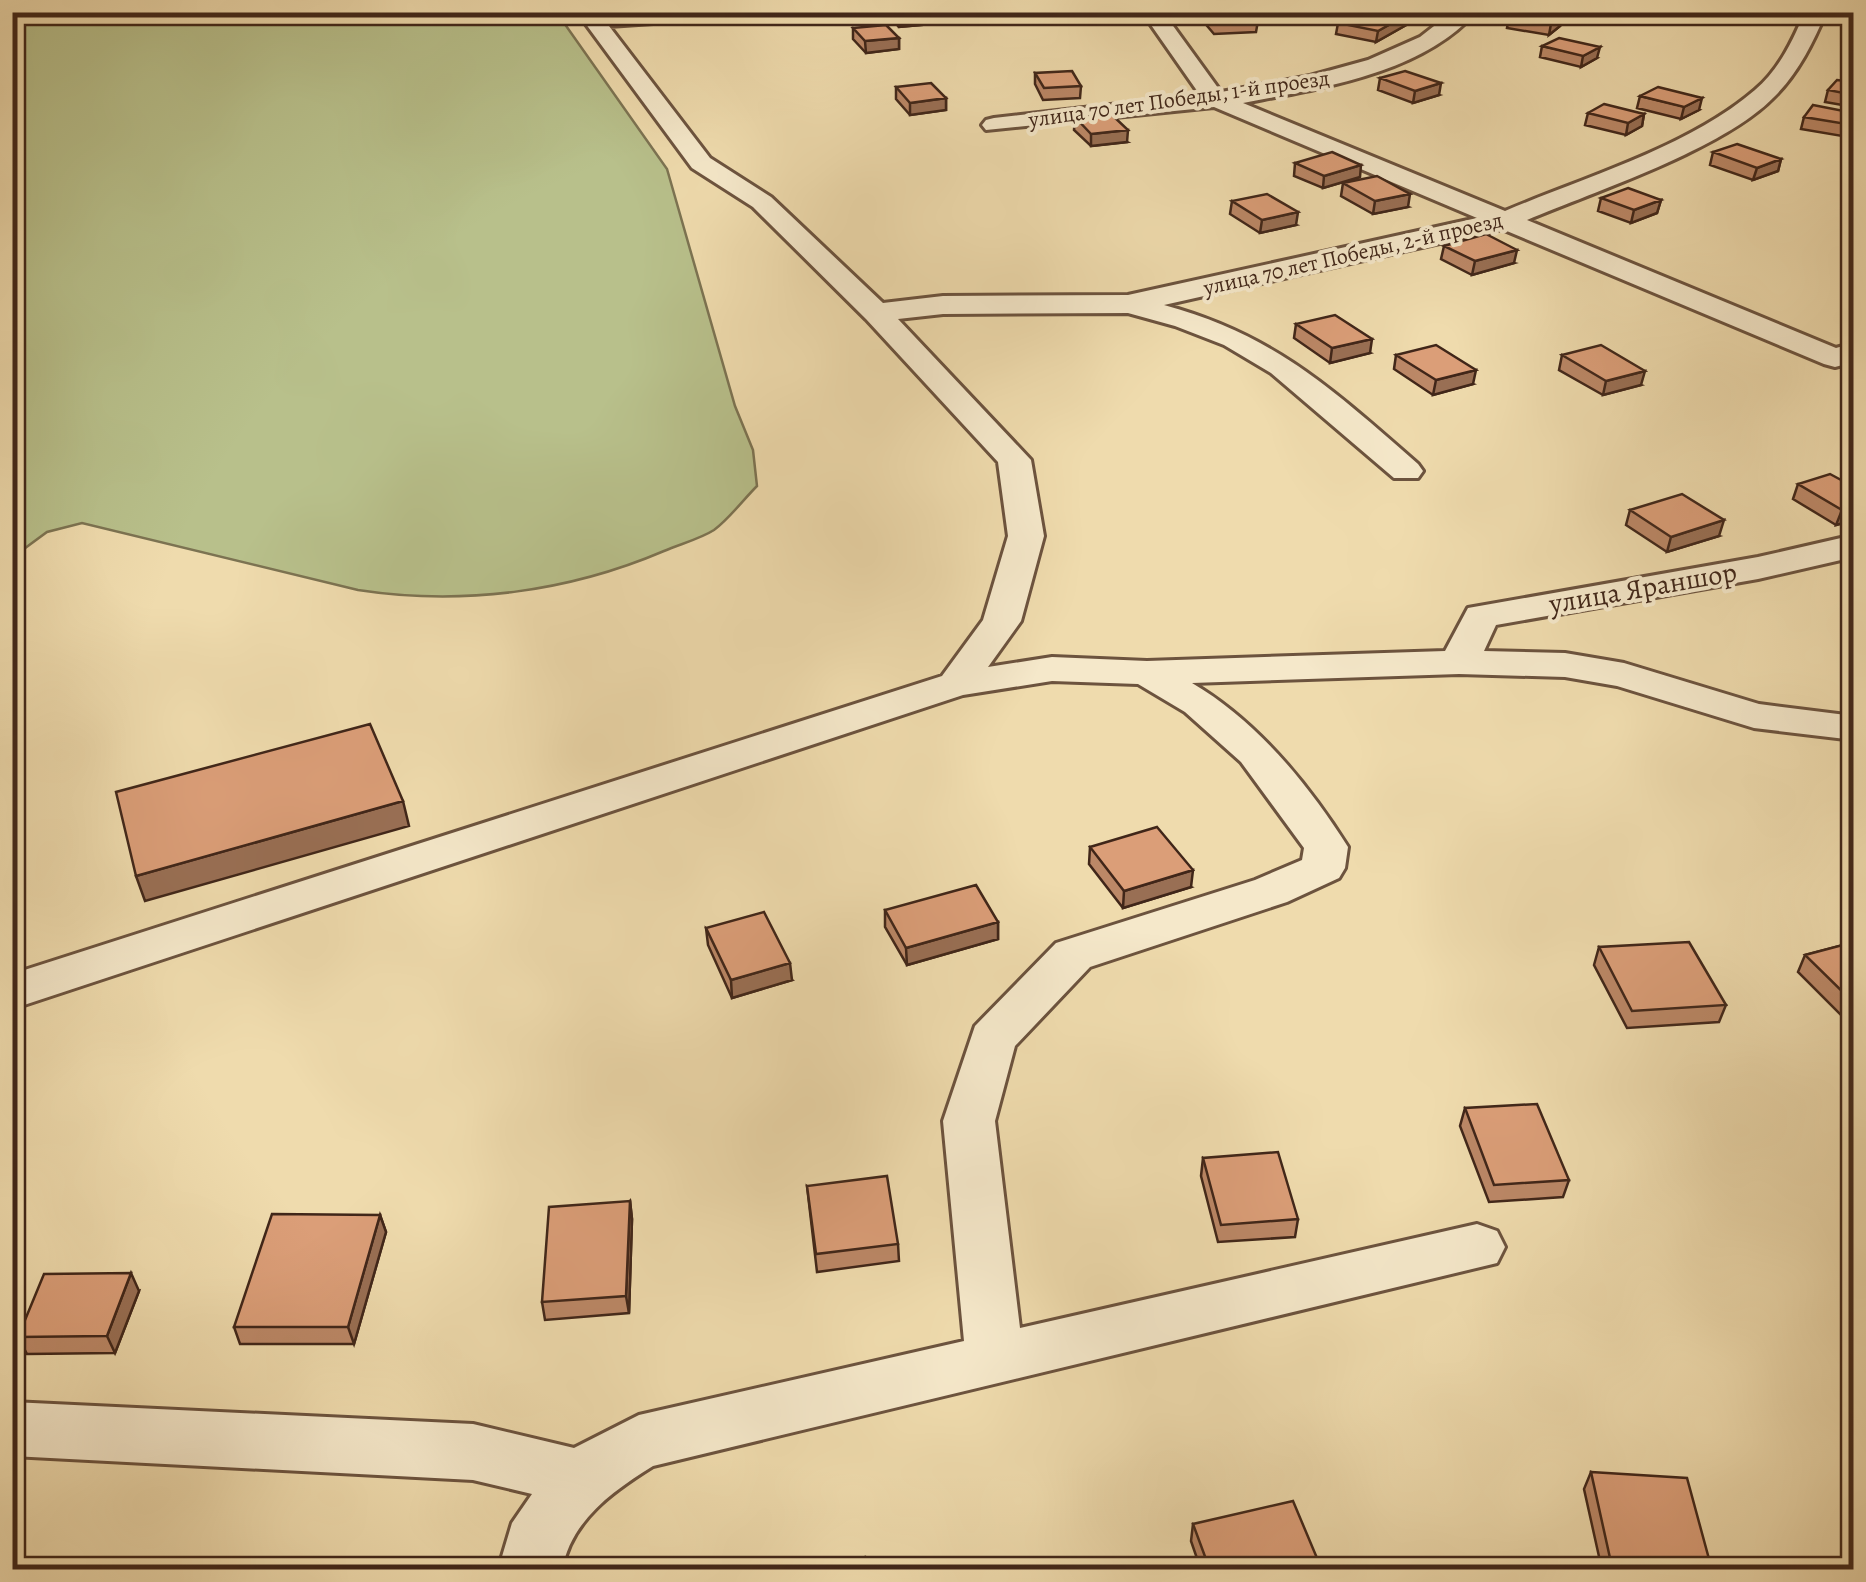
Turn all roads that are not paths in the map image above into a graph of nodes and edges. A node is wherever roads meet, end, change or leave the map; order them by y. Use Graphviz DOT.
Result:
graph roads {
  1 [pos="727,12"];
  2 [pos="1152,12"];
  3 [pos="1466,12"];
  4 [pos="1816,12"];
  5 [pos="591,16"];
  6 [pos="1214,99"];
  7 [pos="994,125"];
  8 [pos="1506,220"];
  9 [pos="1128,304"];
  10 [pos="876,313"];
  11 [pos="1844,355"];
  12 [pos="1406,471"];
  13 [pos="1854,546"];
  14 [pos="1459,662"];
  15 [pos="1146,673"];
  16 [pos="956,684"];
  17 [pos="1854,728"];
  18 [pos="12,992"];
  19 [pos="1477,1246"];
  20 [pos="995,1359"];
  21 [pos="12,1428"];
  22 [pos="580,1478"];
  23 [pos="530,1570"];
  1 -- 5 [label="street"];
  2 -- 6 [label="street"];
  3 -- 6 [label="street, улица 70 лет Победы, 1-й проезд"];
  4 -- 8 [label="street, улица 70 лет Победы, 2-й проезд"];
  5 -- 10 [label="street"];
  6 -- 7 [label="street, улица 70 лет Победы, 1-й проезд"];
  6 -- 8 [label="street"];
  8 -- 9 [label="street, улица 70 лет Победы, 2-й проезд"];
  8 -- 11 [label="street"];
  9 -- 10 [label="street, улица 70 лет Победы, 2-й проезд"];
  9 -- 12 [label="street"];
  10 -- 16 [label="street"];
  13 -- 14 [label="street, улица Яраншор"];
  14 -- 15 [label="street"];
  14 -- 17 [label="street"];
  15 -- 16 [label="street"];
  15 -- 20 [label="street"];
  16 -- 18 [label="street"];
  19 -- 20 [label="street"];
  20 -- 22 [label="street"];
  21 -- 22 [label="street"];
  22 -- 23 [label="street"];
}
